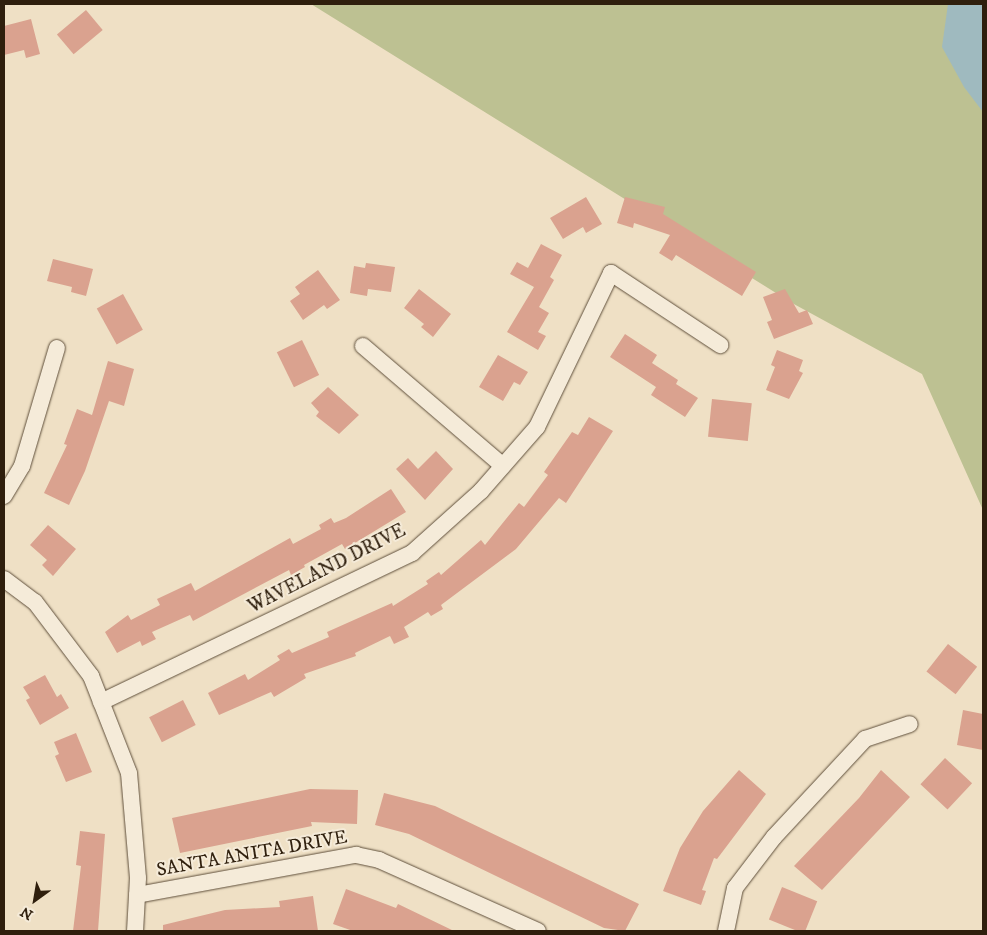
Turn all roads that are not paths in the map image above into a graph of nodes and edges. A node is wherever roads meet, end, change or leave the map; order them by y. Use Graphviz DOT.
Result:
graph roads {
  1 [pos="720,345"];
  2 [pos="363,346"];
  3 [pos="57,348"];
  4 [pos="503,466"];
  5 [pos="4,496"];
  6 [pos="4,579"];
  7 [pos="101,702"];
  8 [pos="910,724"];
  9 [pos="137,894"];
  10 [pos="135,931"];
  11 [pos="538,931"];
  12 [pos="726,931"];
  1 -- 4 [label="street, WAVELAND DRIVE"];
  2 -- 4 [label="street"];
  3 -- 5 [label="street"];
  4 -- 7 [label="street, WAVELAND DRIVE"];
  6 -- 7 [label="street"];
  7 -- 9 [label="street"];
  8 -- 12 [label="street"];
  9 -- 10 [label="street"];
  9 -- 11 [label="street, SANTA ANITA DRIVE"];
}
